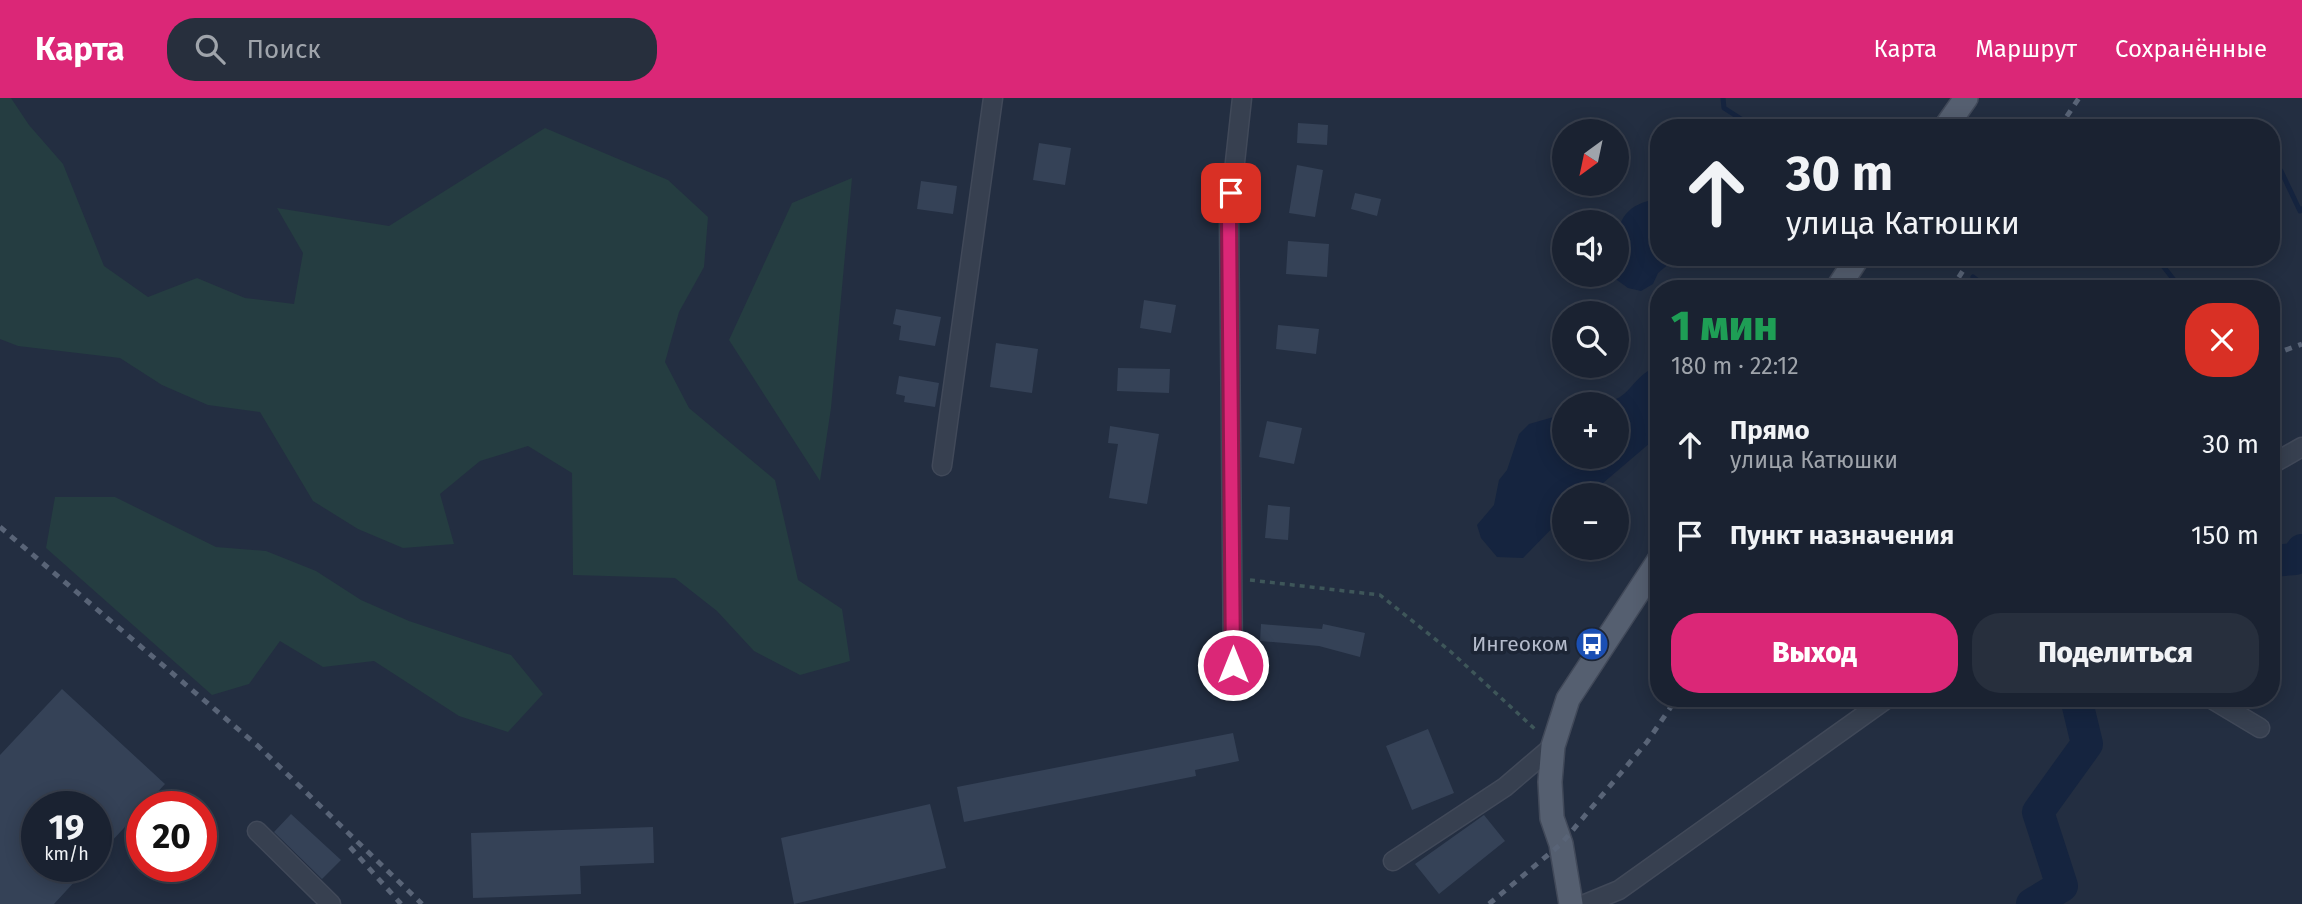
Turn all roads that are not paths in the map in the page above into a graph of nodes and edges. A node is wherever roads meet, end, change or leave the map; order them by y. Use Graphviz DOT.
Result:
graph roads {
  1 [pos="993,98"];
  2 [pos="1242,98"];
  3 [pos="1960,100"];
  4 [pos="1950,119"];
  5 [pos="2302,447"];
  6 [pos="2280,459"];
  7 [pos="942,466"];
  8 [pos="1650,574"];
  9 [pos="1233,665"];
  10 [pos="1875,707"];
  11 [pos="2225,707"];
  12 [pos="2260,728"];
  13 [pos="1553,746"];
  14 [pos="257,831"];
  15 [pos="1393,861"];
  16 [pos="331,904"];
  17 [pos="1571,904"];
  18 [pos="1585,904"];
  1 -- 7 [label="street"];
  2 -- 9 [label="street"];
  3 -- 4 [label="main road"];
  5 -- 6 [label="street"];
  8 -- 13 [label="main road"];
  10 -- 18 [label="street"];
  11 -- 12 [label="street"];
  13 -- 15 [label="street"];
  13 -- 17 [label="main road"];
  14 -- 16 [label="street"];
}
